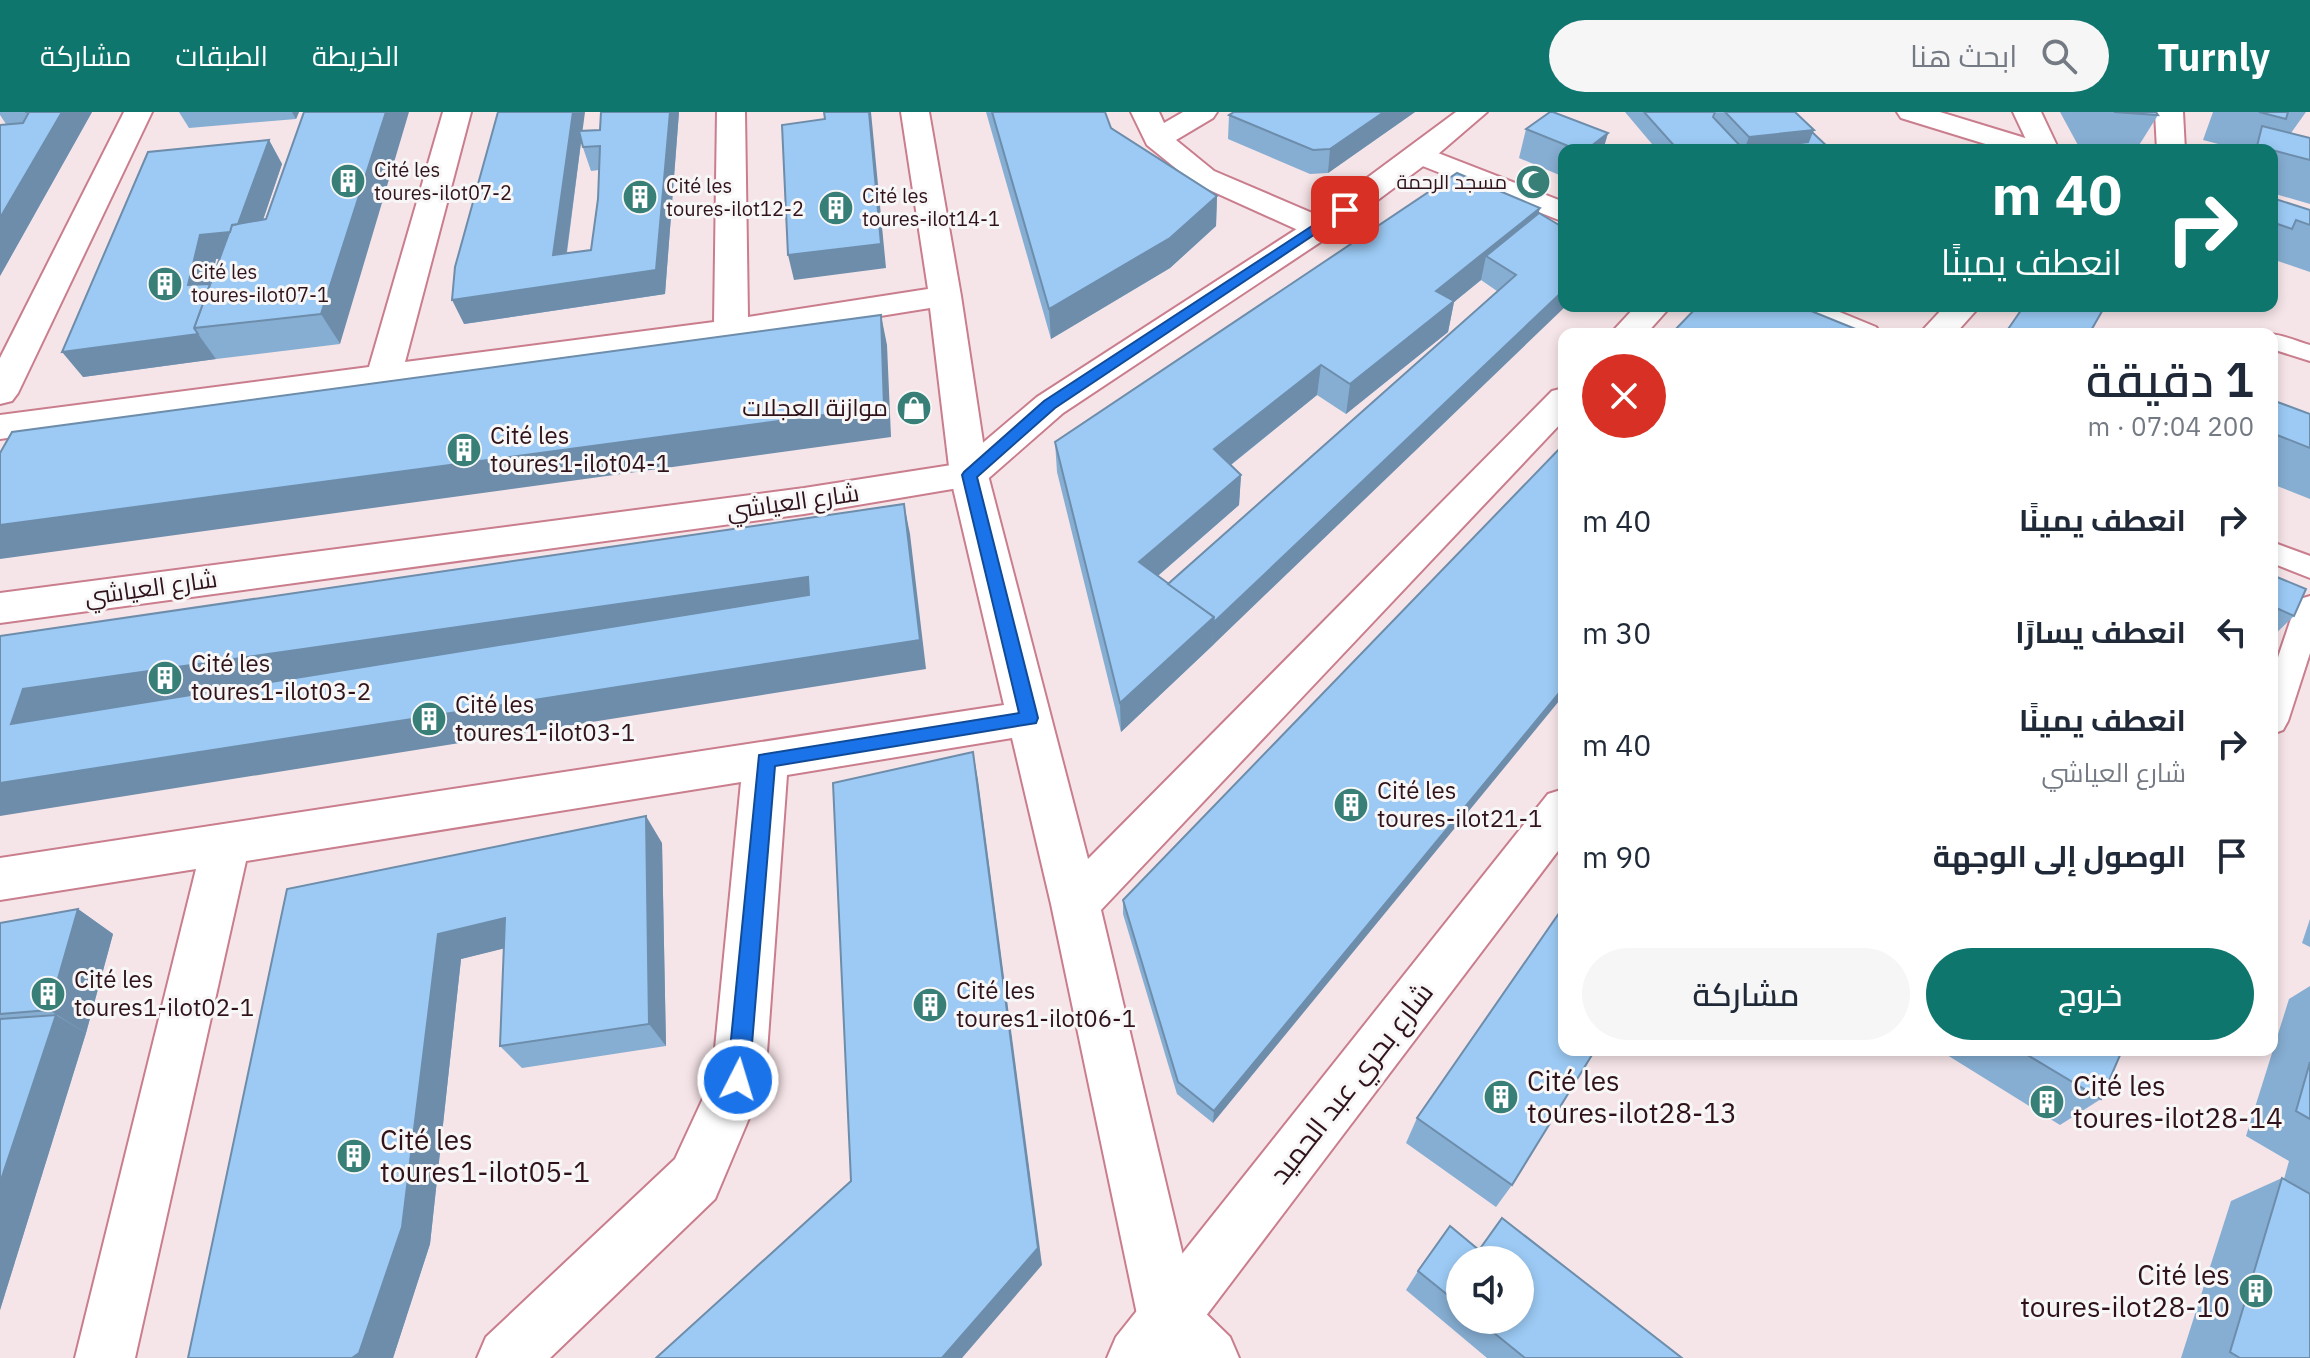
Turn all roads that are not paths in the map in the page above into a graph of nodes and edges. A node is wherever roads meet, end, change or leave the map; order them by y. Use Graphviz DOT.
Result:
graph roads {
  1 [pos="138,112"];
  2 [pos="457,112"];
  3 [pos="731,112"];
  4 [pos="915,112"];
  5 [pos="1203,112"];
  6 [pos="1473,112"];
  7 [pos="1911,112"];
  8 [pos="2027,112"];
  9 [pos="2169,112"];
  10 [pos="1151,126"];
  11 [pos="2015,144"];
  12 [pos="2042,144"];
  13 [pos="2171,144"];
  14 [pos="1420,155"];
  15 [pos="1558,211"];
  16 [pos="1320,228"];
  17 [pos="945,296"];
  18 [pos="1649,312"];
  19 [pos="1811,312"];
  20 [pos="1958,312"];
  21 [pos="1633,328"];
  22 [pos="1849,328"];
  23 [pos="1942,328"];
  24 [pos="731,330"];
  25 [pos="2278,343"];
  26 [pos="2310,353"];
  27 [pos="384,376"];
  28 [pos="0,393"];
  29 [pos="1558,405"];
  30 [pos="0,427"];
  31 [pos="969,475"];
  32 [pos="2278,555"];
  33 [pos="2310,568"];
  34 [pos="2310,607"];
  35 [pos="0,608"];
  36 [pos="2278,703"];
  37 [pos="1029,718"];
  38 [pos="766,760"];
  39 [pos="1558,816"];
  40 [pos="226,844"];
  41 [pos="0,879"];
  42 [pos="1075,904"];
  43 [pos="1171,1345"];
  44 [pos="105,1358"];
  45 [pos="507,1358"];
  1 -- 28 [label="street"];
  2 -- 27 [label="street"];
  3 -- 24 [label="street"];
  4 -- 17 [label="street"];
  5 -- 10 [label="street"];
  6 -- 14 [label="street"];
  7 -- 11 [label="street"];
  8 -- 12 [label="street"];
  9 -- 13 [label="street"];
  10 -- 16 [label="street"];
  14 -- 15 [label="street"];
  14 -- 16 [label="street"];
  16 -- 31 [label="street"];
  17 -- 24 [label="street"];
  17 -- 31 [label="street"];
  18 -- 21 [label="street"];
  19 -- 22 [label="street"];
  20 -- 23 [label="street"];
  24 -- 27 [label="street"];
  25 -- 26 [label="lane"];
  27 -- 30 [label="street"];
  29 -- 42 [label="street"];
  31 -- 35 [label="street, شارع العياشي"];
  31 -- 37 [label="street"];
  32 -- 33 [label="lane"];
  34 -- 36 [label="lane"];
  37 -- 38 [label="street"];
  37 -- 42 [label="street"];
  38 -- 40 [label="street"];
  38 -- 45 [label="street"];
  39 -- 43 [label="street, شارع بحري عبد الحميد"];
  40 -- 41 [label="street"];
  40 -- 44 [label="street"];
  42 -- 43 [label="street"];
}
